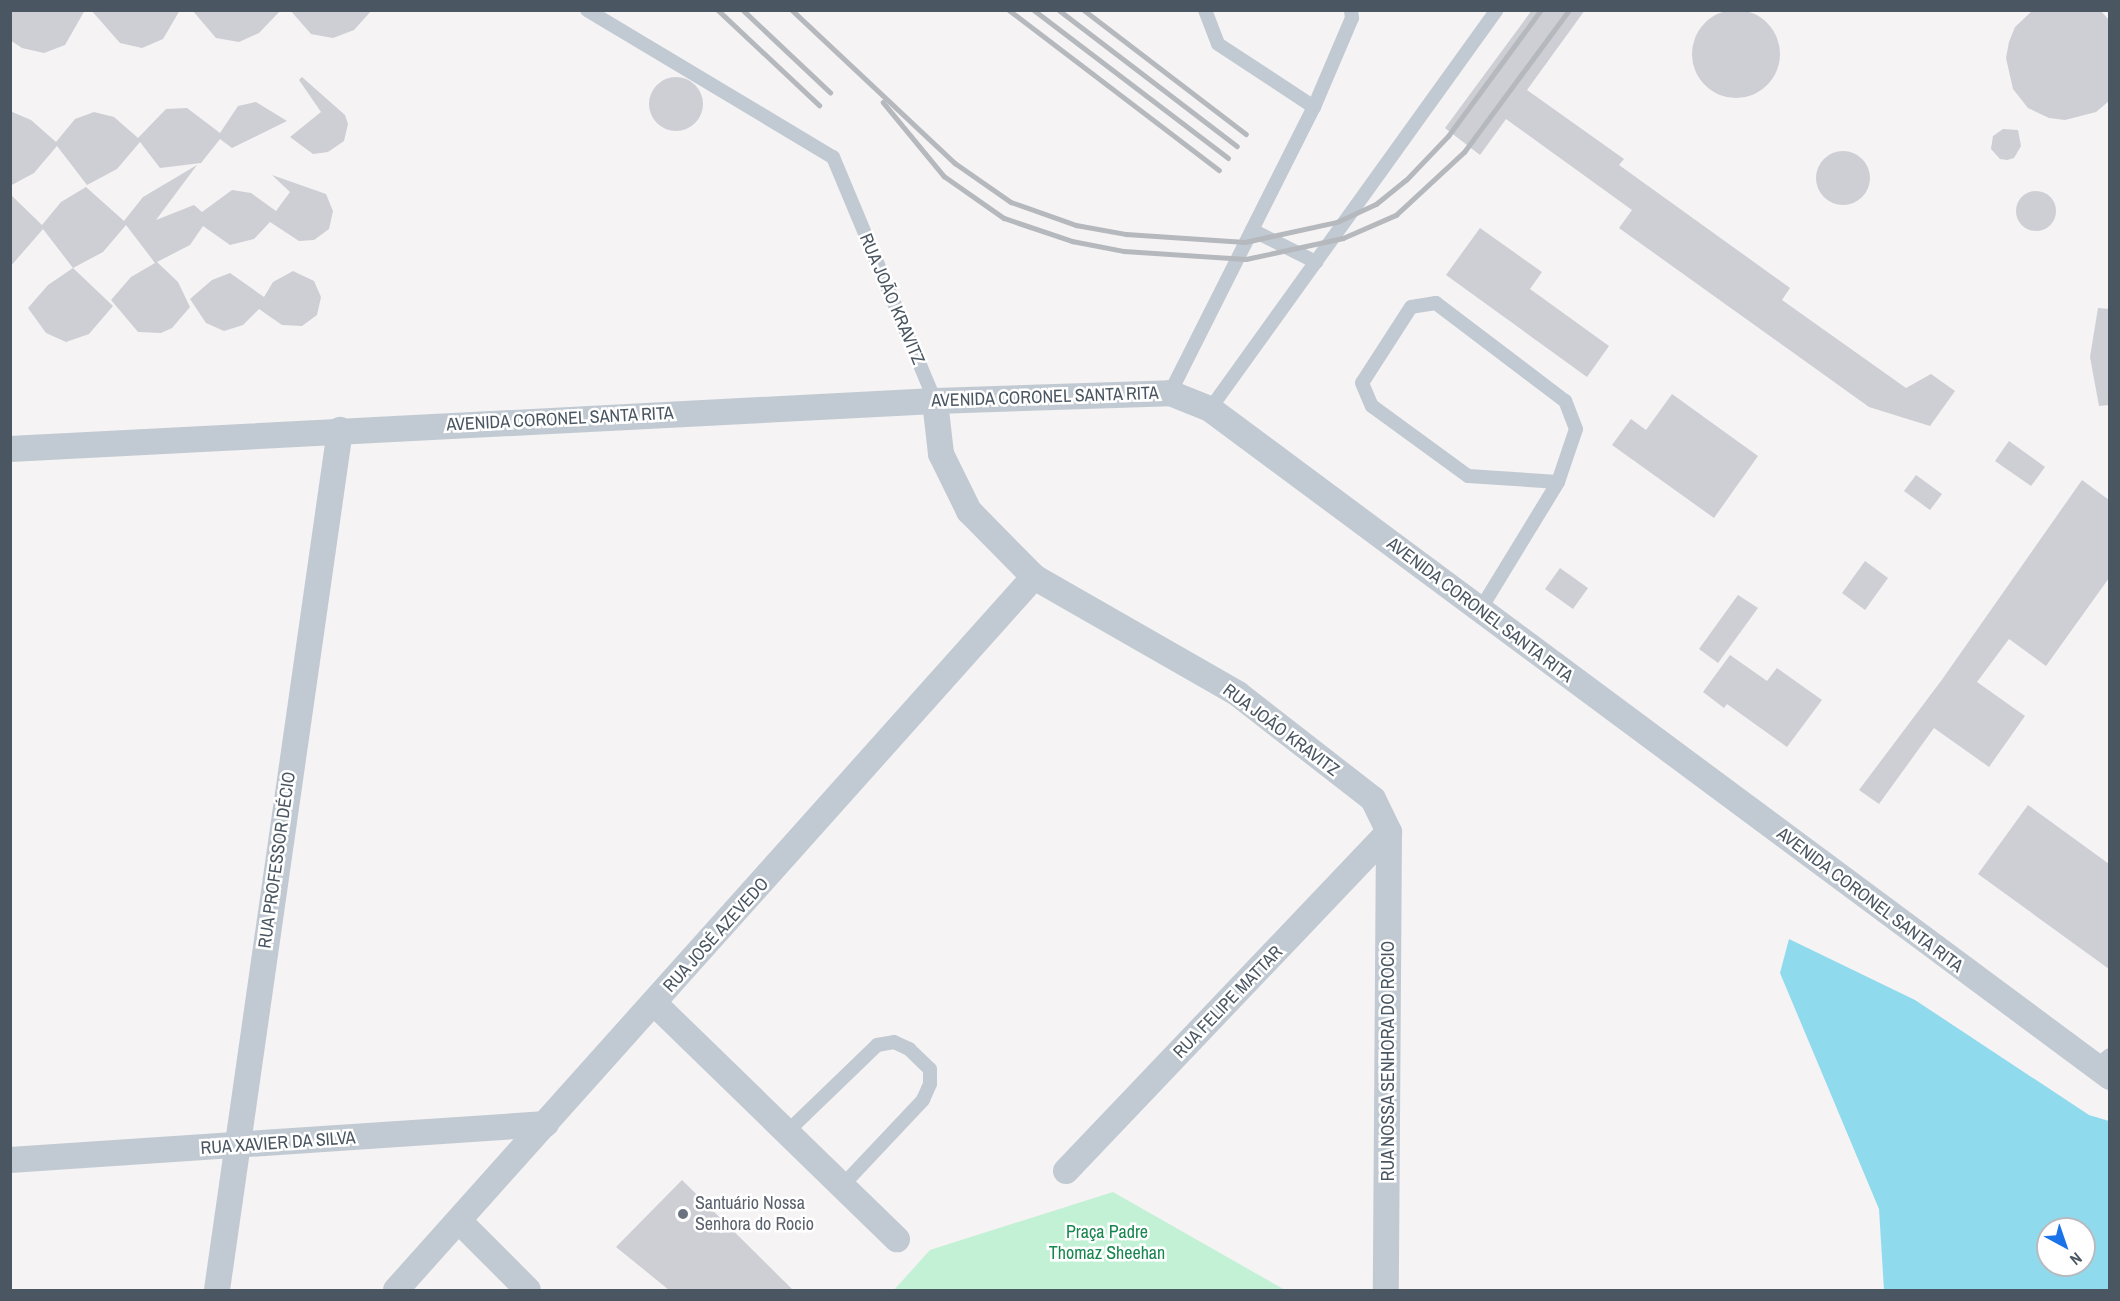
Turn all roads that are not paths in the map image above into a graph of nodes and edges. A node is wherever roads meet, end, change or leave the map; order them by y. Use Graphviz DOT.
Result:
graph roads {
  1 [pos="587,10"];
  2 [pos="1205,10"];
  3 [pos="1351,10"];
  4 [pos="1497,10"];
  5 [pos="1314,107"];
  6 [pos="1252,230"];
  7 [pos="1316,262"];
  8 [pos="1170,393"];
  9 [pos="934,401"];
  10 [pos="1210,409"];
  11 [pos="340,430"];
  12 [pos="10,449"];
  13 [pos="1558,482"];
  14 [pos="1034,577"];
  15 [pos="1480,610"];
  16 [pos="1389,832"];
  17 [pos="654,1004"];
  18 [pos="2105,1066"];
  19 [pos="546,1124"];
  20 [pos="787,1132"];
  21 [pos="235,1147"];
  22 [pos="10,1160"];
  23 [pos="1066,1171"];
  24 [pos="842,1186"];
  25 [pos="460,1222"];
  26 [pos="897,1239"];
  27 [pos="217,1290"];
  28 [pos="396,1290"];
  29 [pos="528,1290"];
  30 [pos="1386,1290"];
  1 -- 9 [label="lane, RUA JOÃO KRAVITZ"];
  2 -- 5 [label="lane"];
  3 -- 5 [label="lane"];
  4 -- 7 [label="lane"];
  5 -- 6 [label="lane"];
  6 -- 7 [label="lane"];
  6 -- 8 [label="lane"];
  7 -- 10 [label="lane"];
  8 -- 9 [label="street, AVENIDA CORONEL SANTA RITA"];
  8 -- 10 [label="street, AVENIDA CORONEL SANTA RITA"];
  9 -- 11 [label="street, AVENIDA CORONEL SANTA RITA"];
  9 -- 14 [label="street, RUA JOÃO KRAVITZ"];
  10 -- 15 [label="street, AVENIDA CORONEL SANTA RITA"];
  11 -- 12 [label="street, AVENIDA CORONEL SANTA RITA"];
  11 -- 21 [label="street, RUA PROFESSOR DÉCIO"];
  13 -- 13 [label="lane"];
  13 -- 15 [label="lane"];
  14 -- 16 [label="street, RUA JOÃO KRAVITZ"];
  14 -- 17 [label="street, RUA JOSÉ AZEVEDO"];
  15 -- 18 [label="street, AVENIDA CORONEL SANTA RITA"];
  16 -- 23 [label="street, RUA FELIPE MATTAR"];
  16 -- 30 [label="street, RUA NOSSA SENHORA DO ROCIO"];
  17 -- 19 [label="street, RUA JOSÉ AZEVEDO"];
  17 -- 20 [label="street"];
  19 -- 21 [label="street, RUA XAVIER DA SILVA"];
  19 -- 25 [label="street, RUA JOSÉ AZEVEDO"];
  20 -- 24 [label="street"];
  20 -- 24 [label="lane"];
  21 -- 22 [label="street, RUA XAVIER DA SILVA"];
  21 -- 27 [label="street, RUA PROFESSOR DÉCIO"];
  24 -- 26 [label="street"];
  25 -- 28 [label="street, RUA JOSÉ AZEVEDO"];
  25 -- 29 [label="street"];
}
